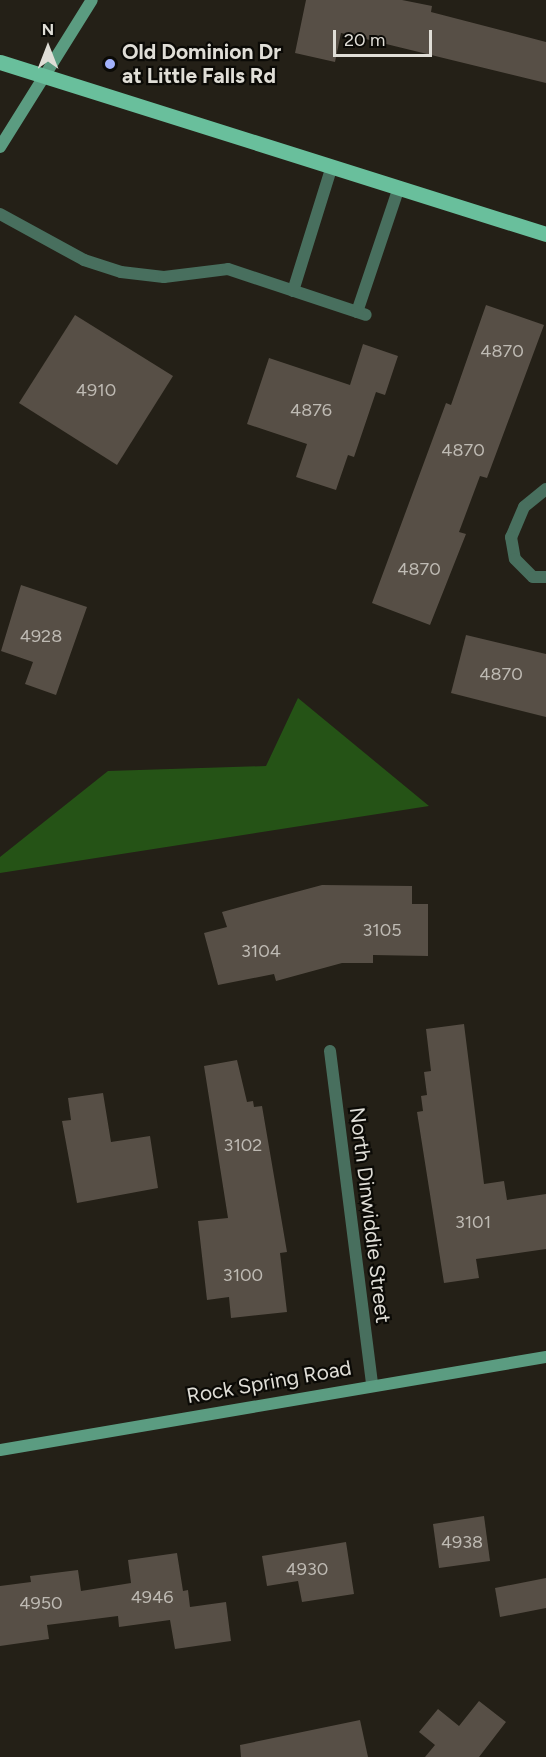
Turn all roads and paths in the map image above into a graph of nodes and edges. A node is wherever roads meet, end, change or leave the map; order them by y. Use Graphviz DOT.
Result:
graph roads {
  1 [pos="92,0"];
  2 [pos="0,62"];
  3 [pos="44,75"];
  4 [pos="0,147"];
  5 [pos="332,166"];
  6 [pos="399,187"];
  7 [pos="0,214"];
  8 [pos="546,234"];
  9 [pos="293,291"];
  10 [pos="546,489"];
  11 [pos="546,577"];
  12 [pos="330,1051"];
  13 [pos="546,1357"];
  14 [pos="372,1384"];
  15 [pos="0,1450"];
  1 -- 3 [label="street"];
  2 -- 3 [label="main road"];
  3 -- 4 [label="street"];
  3 -- 5 [label="main road"];
  5 -- 6 [label="main road"];
  5 -- 9 [label="street"];
  6 -- 8 [label="main road"];
  6 -- 9 [label="street"];
  7 -- 9 [label="street"];
  10 -- 11 [label="street"];
  12 -- 14 [label="street, North Dinwiddie Street"];
  13 -- 14 [label="street, Rock Spring Road"];
  14 -- 15 [label="street, Rock Spring Road"];
}
